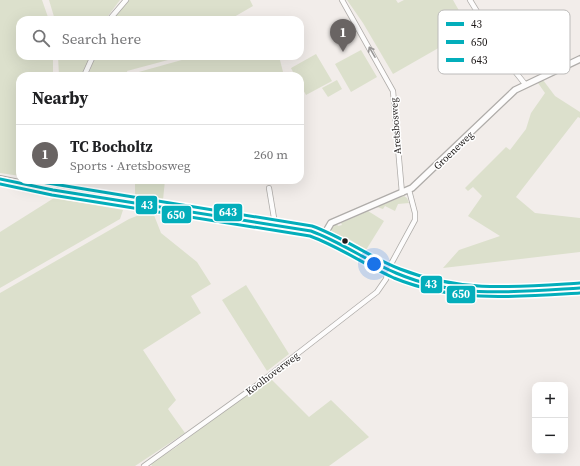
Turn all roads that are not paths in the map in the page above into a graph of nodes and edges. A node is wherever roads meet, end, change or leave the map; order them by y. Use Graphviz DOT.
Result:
graph roads {
  1 [pos="126,0"];
  2 [pos="342,0"];
  3 [pos="470,0"];
  4 [pos="476,10"];
  5 [pos="112,16"];
  6 [pos="580,59"];
  7 [pos="91,60"];
  8 [pos="570,64"];
  9 [pos="86,72"];
  10 [pos="517,74"];
  11 [pos="547,74"];
  12 [pos="525,84"];
  13 [pos="0,179"];
  14 [pos="16,182"];
  15 [pos="25,184"];
  16 [pos="54,184"];
  17 [pos="269,188"];
  18 [pos="54,190"];
  19 [pos="409,190"];
  20 [pos="402,193"];
  21 [pos="275,224"];
  22 [pos="324,235"];
  23 [pos="389,270"];
  24 [pos="580,288"];
  25 [pos="144,466"];
  1 -- 5 [label="street"];
  20 -- 2 [label="street, Aretsbosweg, one-way"];
  3 -- 4 [label="street"];
  6 -- 8 [label="street, Groeneweg"];
  7 -- 9 [label="street"];
  10 -- 12 [label="street"];
  11 -- 12 [label="street, Groeneweg"];
  12 -- 19 [label="street, Groeneweg"];
  13 -- 14 [label="street"];
  15 -- 18 [label="street"];
  16 -- 18 [label="street"];
  17 -- 21 [label="street"];
  18 -- 21 [label="street"];
  19 -- 20 [label="street, Groeneweg"];
  19 -- 23 [label="street, Koolhoverweg"];
  20 -- 22 [label="street, Groeneweg"];
  21 -- 22 [label="street"];
  22 -- 23 [label="street"];
  23 -- 24 [label="street"];
  23 -- 25 [label="street, Koolhoverweg"];
}
